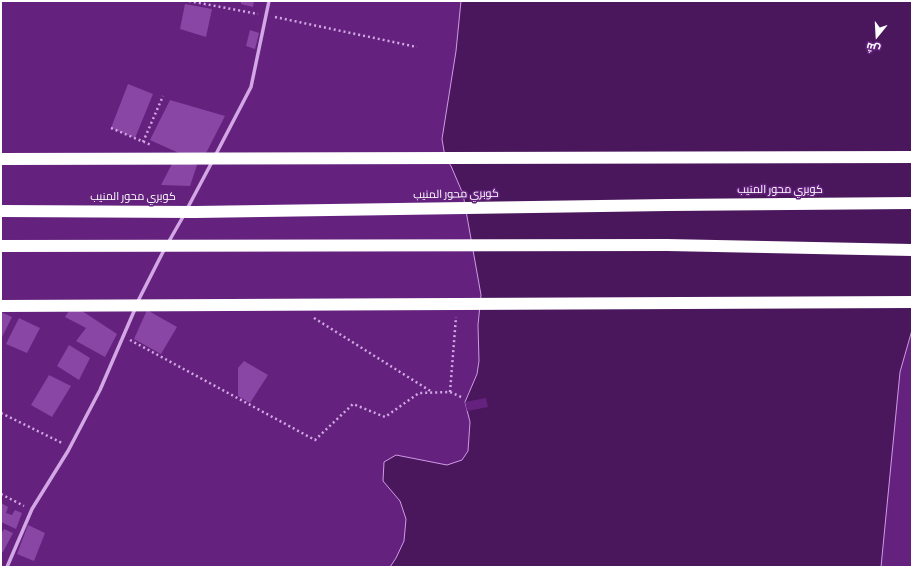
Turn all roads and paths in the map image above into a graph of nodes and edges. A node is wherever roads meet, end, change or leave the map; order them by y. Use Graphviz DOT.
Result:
graph roads {
  1 [pos="189,1"];
  2 [pos="270,1"];
  3 [pos="267,16"];
  4 [pos="417,47"];
  5 [pos="163,96"];
  6 [pos="143,142"];
  7 [pos="912,157"];
  8 [pos="1,159"];
  9 [pos="912,203"];
  10 [pos="1,210"];
  11 [pos="1,246"];
  12 [pos="912,250"];
  13 [pos="912,302"];
  14 [pos="1,306"];
  15 [pos="456,315"];
  16 [pos="311,317"];
  17 [pos="123,336"];
  18 [pos="450,392"];
  19 [pos="433,393"];
  20 [pos="461,397"];
  21 [pos="1,414"];
  22 [pos="70,447"];
  23 [pos="1,494"];
  24 [pos="32,509"];
  25 [pos="7,567"];
  1 -- 3 [label="path"];
  2 -- 3 [label="street"];
  3 -- 4 [label="path"];
  3 -- 17 [label="street"];
  5 -- 6 [label="path"];
  7 -- 8 [label="highway"];
  9 -- 10 [label="highway, كوبري محور المنيب"];
  11 -- 12 [label="highway"];
  13 -- 14 [label="highway"];
  15 -- 18 [label="path"];
  16 -- 19 [label="path"];
  17 -- 19 [label="path"];
  17 -- 22 [label="street"];
  18 -- 19 [label="path"];
  18 -- 20 [label="path"];
  21 -- 22 [label="path"];
  22 -- 24 [label="street"];
  23 -- 24 [label="path"];
  24 -- 25 [label="street"];
}
